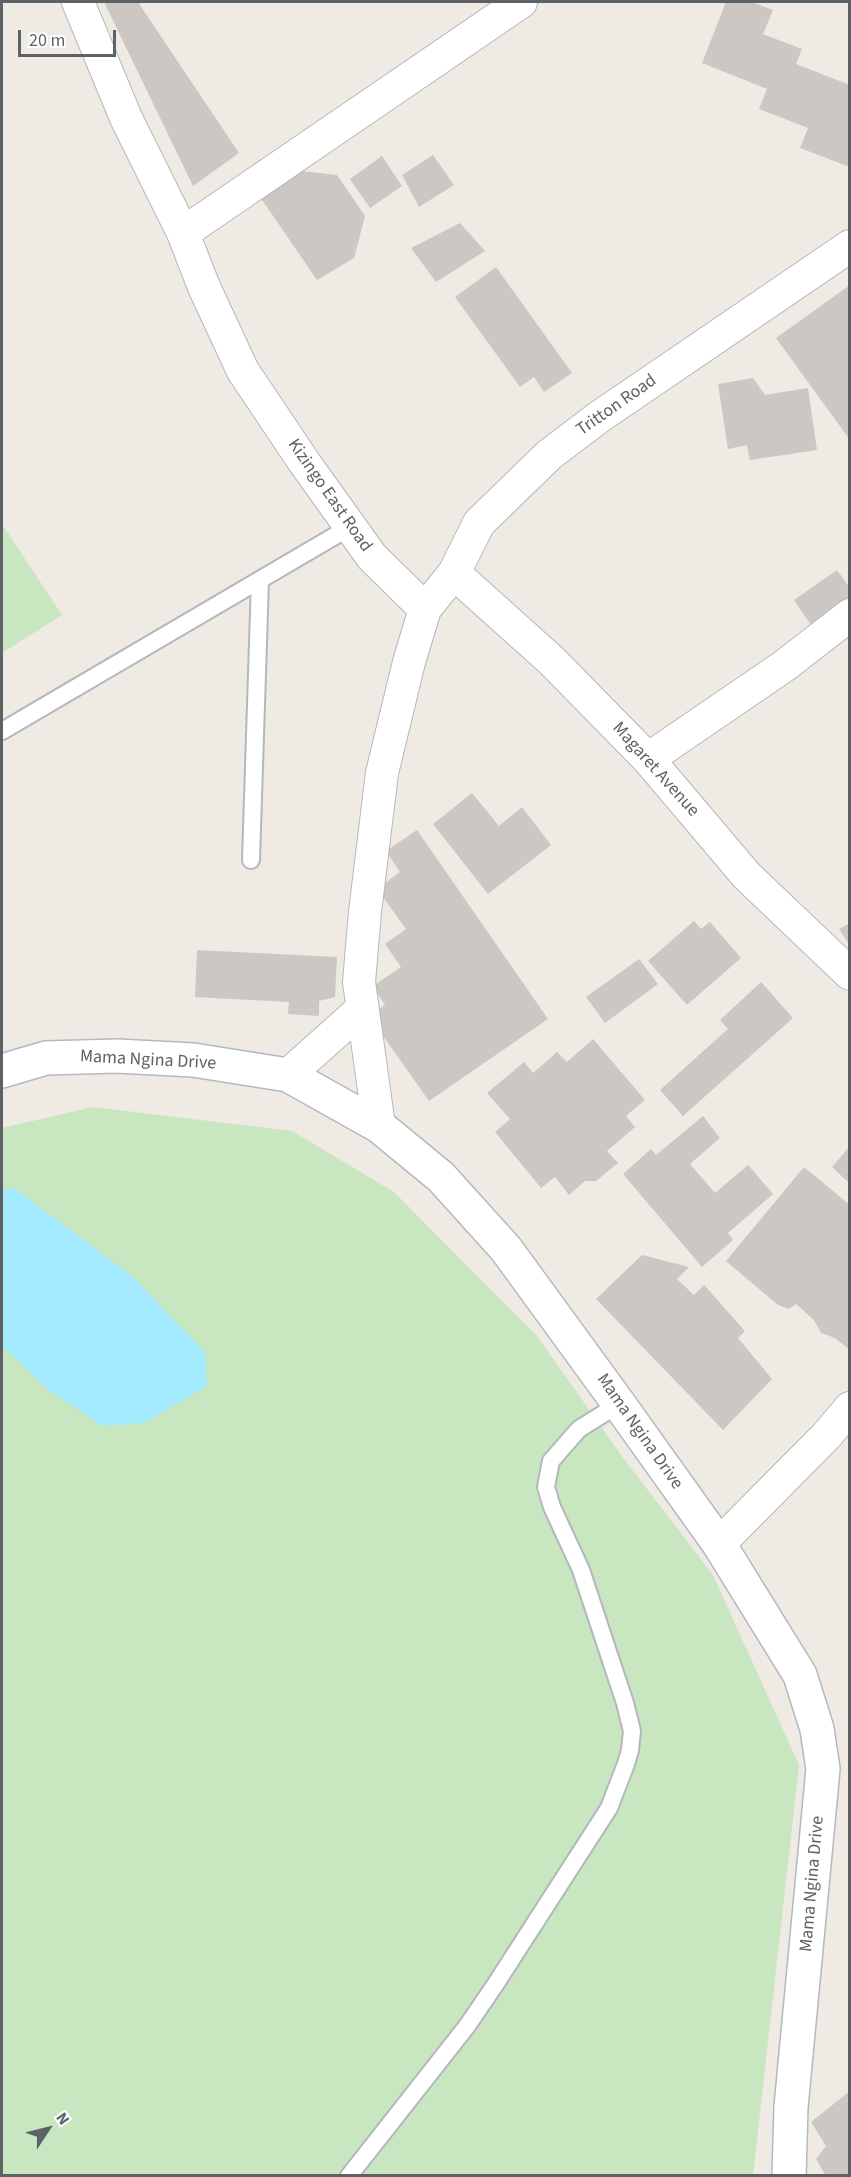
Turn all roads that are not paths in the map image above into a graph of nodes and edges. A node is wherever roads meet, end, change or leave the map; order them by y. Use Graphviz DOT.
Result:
graph roads {
  1 [pos="78,2"];
  2 [pos="521,2"];
  3 [pos="183,233"];
  4 [pos="849,246"];
  5 [pos="350,527"];
  6 [pos="454,573"];
  7 [pos="260,580"];
  8 [pos="425,609"];
  9 [pos="849,615"];
  10 [pos="2,731"];
  11 [pos="648,759"];
  12 [pos="251,860"];
  13 [pos="849,974"];
  14 [pos="362,1009"];
  15 [pos="2,1071"];
  16 [pos="288,1075"];
  17 [pos="380,1126"];
  18 [pos="619,1404"];
  19 [pos="849,1408"];
  20 [pos="719,1544"];
  21 [pos="349,2175"];
  22 [pos="789,2175"];
  1 -- 3 [label="street, Kizingo East Road"];
  2 -- 3 [label="street"];
  3 -- 5 [label="street, Kizingo East Road"];
  4 -- 6 [label="street, Tritton Road"];
  5 -- 7 [label="lane"];
  5 -- 8 [label="street, Kizingo East Road"];
  6 -- 8 [label="street, Tritton Road"];
  6 -- 11 [label="street, Magaret Avenue"];
  7 -- 10 [label="lane"];
  7 -- 12 [label="lane"];
  8 -- 14 [label="street"];
  9 -- 11 [label="street"];
  11 -- 13 [label="street, Magaret Avenue"];
  14 -- 16 [label="street"];
  14 -- 17 [label="street"];
  15 -- 16 [label="street, Mama Ngina Drive"];
  16 -- 17 [label="street, Mama Ngina Drive"];
  17 -- 18 [label="street, Mama Ngina Drive"];
  18 -- 20 [label="street, Mama Ngina Drive"];
  18 -- 21 [label="lane"];
  19 -- 20 [label="street"];
  20 -- 22 [label="street, Mama Ngina Drive"];
}
